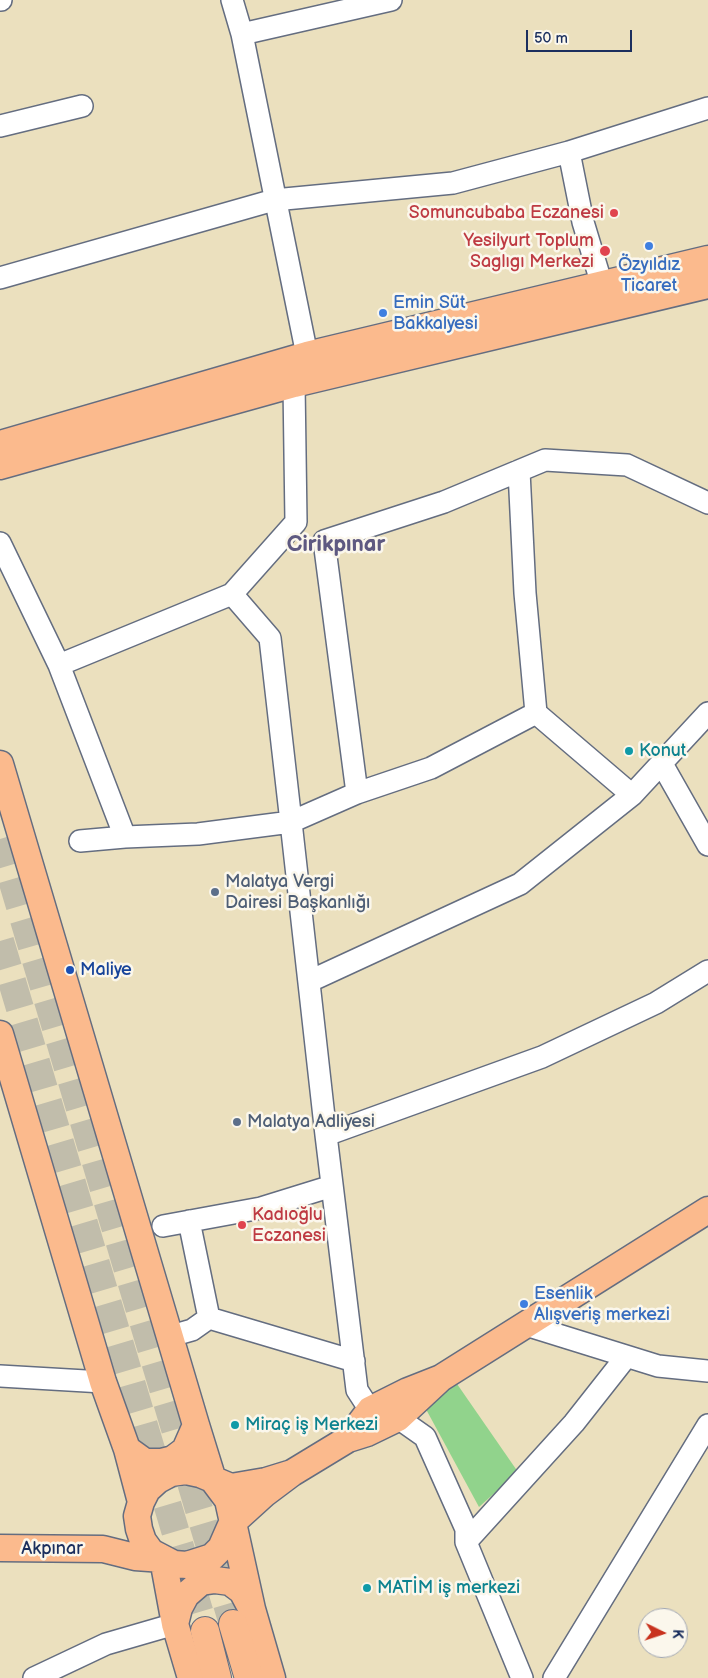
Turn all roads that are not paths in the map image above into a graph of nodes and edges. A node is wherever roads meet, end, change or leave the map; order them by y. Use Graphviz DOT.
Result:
graph roads {
  1 [pos="232,0"];
  2 [pos="391,0"];
  3 [pos="242,34"];
  4 [pos="82,106"];
  5 [pos="708,108"];
  6 [pos="0,126"];
  7 [pos="569,152"];
  8 [pos="274,200"];
  9 [pos="708,259"];
  10 [pos="0,278"];
  11 [pos="708,284"];
  12 [pos="602,285"];
  13 [pos="307,356"];
  14 [pos="294,384"];
  15 [pos="0,444"];
  16 [pos="0,466"];
  17 [pos="519,471"];
  18 [pos="708,503"];
  19 [pos="296,522"];
  20 [pos="324,542"];
  21 [pos="0,543"];
  22 [pos="232,594"];
  23 [pos="59,665"];
  24 [pos="536,713"];
  25 [pos="708,714"];
  26 [pos="0,764"];
  27 [pos="662,764"];
  28 [pos="357,793"];
  29 [pos="632,795"];
  30 [pos="291,822"];
  31 [pos="125,837"];
  32 [pos="80,841"];
  33 [pos="708,845"];
  34 [pos="708,971"];
  35 [pos="310,981"];
  36 [pos="0,1034"];
  37 [pos="326,1135"];
  38 [pos="332,1186"];
  39 [pos="708,1210"];
  40 [pos="189,1221"];
  41 [pos="163,1226"];
  42 [pos="209,1318"];
  43 [pos="526,1325"];
  44 [pos="171,1336"];
  45 [pos="626,1357"];
  46 [pos="354,1361"];
  47 [pos="708,1371"];
  48 [pos="0,1376"];
  49 [pos="441,1378"];
  50 [pos="103,1382"];
  51 [pos="370,1410"];
  52 [pos="398,1418"];
  53 [pos="196,1425"];
  54 [pos="708,1425"];
  55 [pos="348,1439"];
  56 [pos="127,1449"];
  57 [pos="292,1473"];
  58 [pos="213,1480"];
  59 [pos="141,1502"];
  60 [pos="232,1524"];
  61 [pos="466,1542"];
  62 [pos="0,1548"];
  63 [pos="104,1549"];
  64 [pos="163,1559"];
  65 [pos="243,1616"];
  66 [pos="175,1624"];
  67 [pos="205,1631"];
  68 [pos="34,1678"];
  69 [pos="191,1678"];
  70 [pos="217,1678"];
  71 [pos="249,1678"];
  72 [pos="272,1678"];
  73 [pos="522,1678"];
  74 [pos="554,1678"];
  1 -- 3 [label="street"];
  2 -- 3 [label="street"];
  3 -- 8 [label="street"];
  4 -- 6 [label="street"];
  5 -- 7 [label="street"];
  7 -- 8 [label="street"];
  7 -- 12 [label="street"];
  8 -- 10 [label="street"];
  8 -- 13 [label="street"];
  9 -- 12 [label="main road"];
  11 -- 14 [label="main road"];
  12 -- 13 [label="main road"];
  13 -- 14 [label="street"];
  13 -- 15 [label="main road"];
  14 -- 16 [label="main road"];
  14 -- 19 [label="street"];
  17 -- 18 [label="street"];
  17 -- 20 [label="street"];
  17 -- 24 [label="street"];
  19 -- 20 [label="street"];
  19 -- 22 [label="street"];
  20 -- 28 [label="street"];
  21 -- 23 [label="street"];
  22 -- 23 [label="street"];
  22 -- 30 [label="street"];
  23 -- 31 [label="street"];
  24 -- 28 [label="street"];
  24 -- 29 [label="street"];
  25 -- 27 [label="street"];
  26 -- 44 [label="main road"];
  27 -- 29 [label="street"];
  27 -- 33 [label="street"];
  28 -- 30 [label="street"];
  29 -- 35 [label="street"];
  30 -- 31 [label="street"];
  30 -- 35 [label="street"];
  31 -- 32 [label="street"];
  34 -- 37 [label="street"];
  35 -- 37 [label="street"];
  36 -- 50 [label="main road"];
  37 -- 38 [label="street"];
  38 -- 40 [label="street"];
  38 -- 46 [label="street"];
  39 -- 43 [label="main road"];
  40 -- 41 [label="street"];
  40 -- 42 [label="street"];
  42 -- 44 [label="street"];
  42 -- 46 [label="street"];
  43 -- 45 [label="street"];
  43 -- 49 [label="main road"];
  44 -- 53 [label="main road"];
  45 -- 47 [label="street"];
  45 -- 61 [label="street"];
  46 -- 51 [label="street"];
  48 -- 50 [label="street"];
  49 -- 51 [label="main road"];
  49 -- 52 [label="main road"];
  50 -- 56 [label="main road"];
  51 -- 52 [label="street"];
  51 -- 55 [label="main road"];
  52 -- 55 [label="main road"];
  52 -- 61 [label="street"];
  53 -- 56 [label="main road"];
  53 -- 58 [label="main road"];
  54 -- 74 [label="street"];
  55 -- 57 [label="main road"];
  56 -- 59 [label="main road"];
  57 -- 58 [label="main road"];
  57 -- 60 [label="main road"];
  58 -- 59 [label="main road"];
  58 -- 60 [label="main road"];
  59 -- 63 [label="main road, Akpınar"];
  59 -- 64 [label="main road"];
  60 -- 64 [label="main road"];
  60 -- 65 [label="main road"];
  61 -- 73 [label="street"];
  62 -- 63 [label="main road, Akpınar"];
  63 -- 64 [label="main road, Akpınar"];
  64 -- 66 [label="main road"];
  65 -- 66 [label="main road"];
  65 -- 71 [label="highway"];
  65 -- 72 [label="main road"];
  66 -- 68 [label="street"];
  66 -- 69 [label="main road"];
  67 -- 70 [label="highway"];
}
